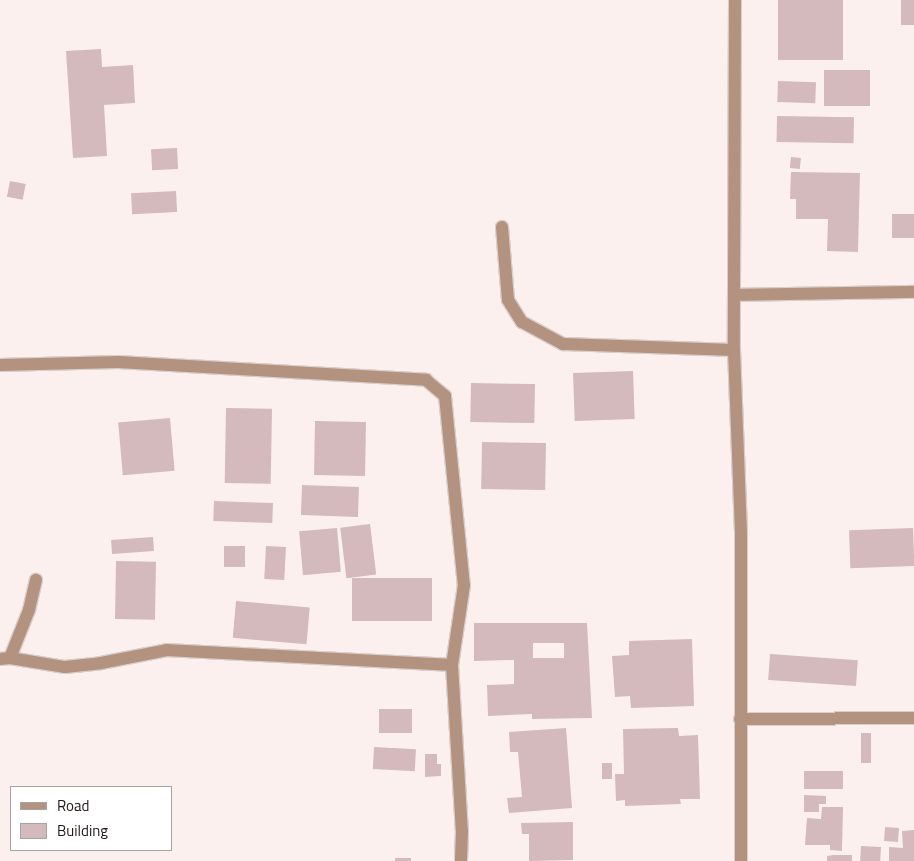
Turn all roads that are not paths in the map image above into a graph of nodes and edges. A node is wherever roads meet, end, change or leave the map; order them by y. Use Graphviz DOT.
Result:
graph roads {
  1 [pos="735,0"];
  2 [pos="502,227"];
  3 [pos="914,292"];
  4 [pos="735,295"];
  5 [pos="734,350"];
  6 [pos="0,365"];
  7 [pos="36,580"];
  8 [pos="5,658"];
  9 [pos="452,664"];
  10 [pos="914,718"];
  11 [pos="740,719"];
  12 [pos="461,861"];
  13 [pos="741,861"];
  1 -- 4 [label="street"];
  2 -- 5 [label="street"];
  3 -- 4 [label="street"];
  4 -- 5 [label="street"];
  5 -- 11 [label="street"];
  6 -- 9 [label="street"];
  7 -- 8 [label="street"];
  8 -- 9 [label="street"];
  9 -- 12 [label="street"];
  10 -- 11 [label="street"];
  11 -- 13 [label="street"];
}
